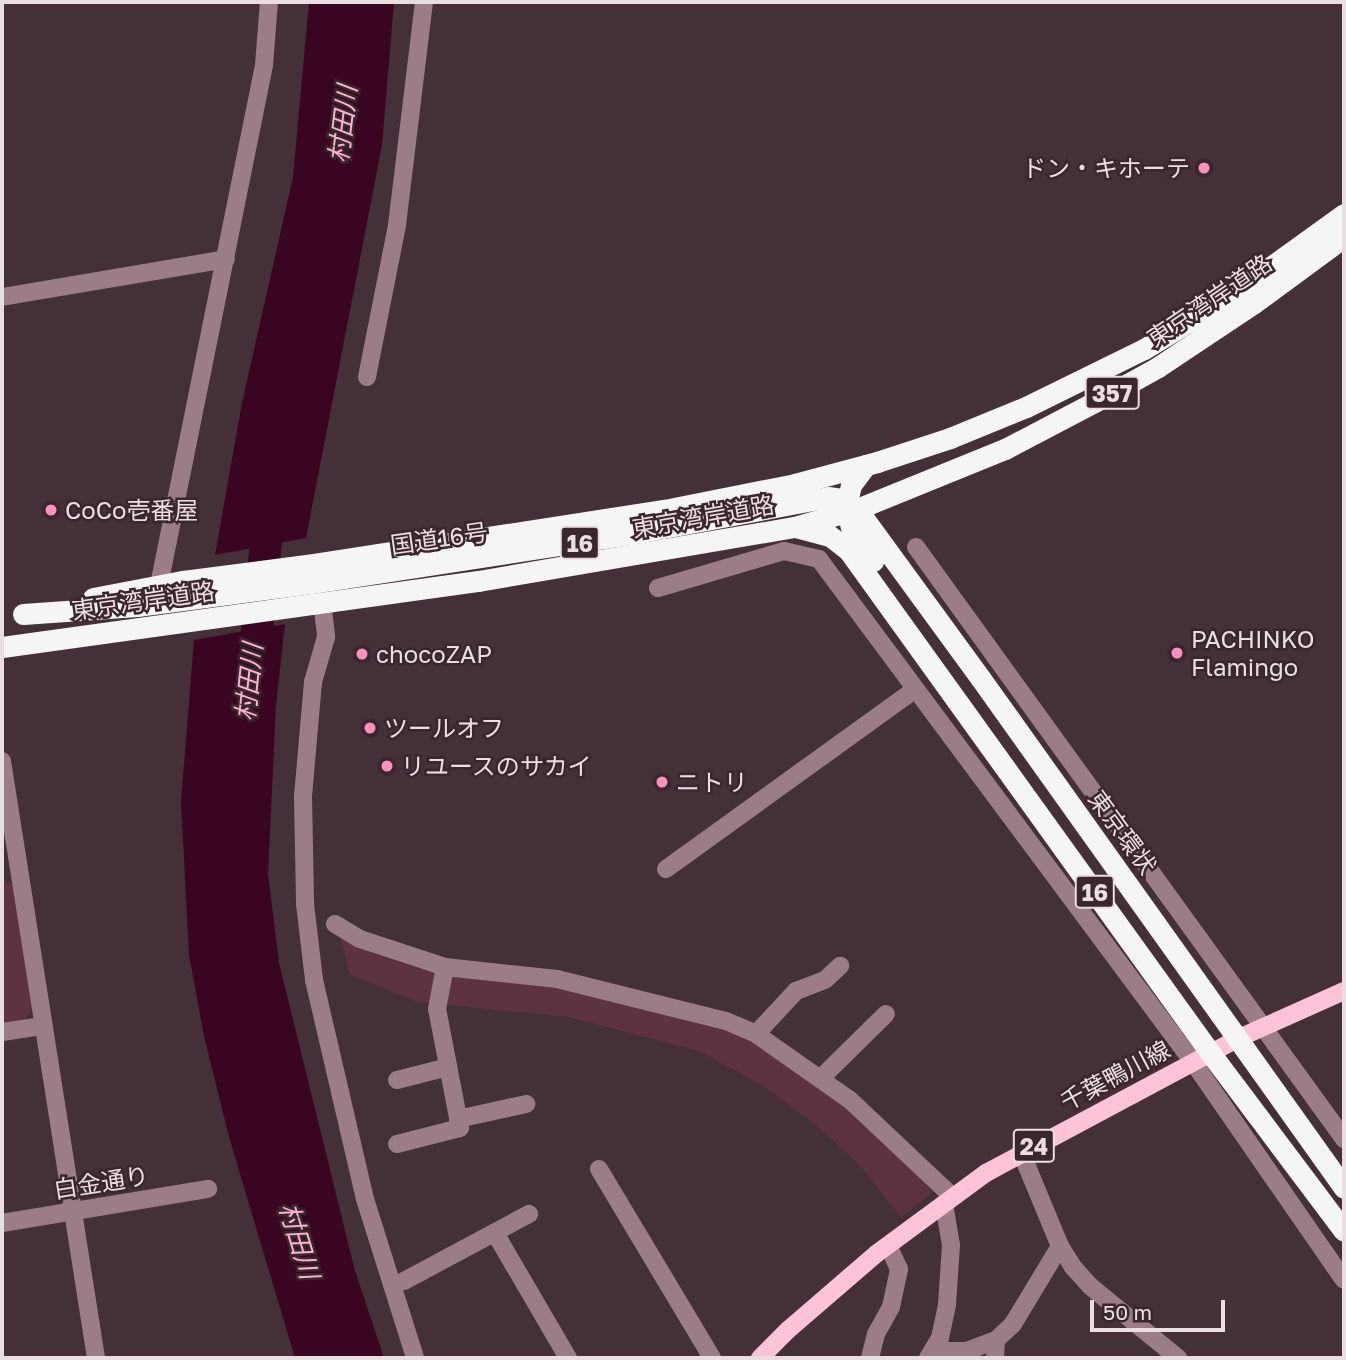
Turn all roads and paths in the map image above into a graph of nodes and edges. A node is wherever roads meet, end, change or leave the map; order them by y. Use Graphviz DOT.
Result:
graph roads {
  1 [pos="269,2"];
  2 [pos="424,2"];
  3 [pos="1344,214"];
  4 [pos="1344,237"];
  5 [pos="226,258"];
  6 [pos="2,297"];
  7 [pos="367,377"];
  8 [pos="866,465"];
  9 [pos="795,484"];
  10 [pos="850,508"];
  11 [pos="794,527"];
  12 [pos="916,547"];
  13 [pos="159,585"];
  14 [pos="314,588"];
  15 [pos="658,588"];
  16 [pos="182,591"];
  17 [pos="12,616"];
  18 [pos="2,647"];
  19 [pos="914,690"];
  20 [pos="979,729"];
  21 [pos="2,761"];
  22 [pos="666,869"];
  23 [pos="10,870"];
  24 [pos="335,924"];
  25 [pos="840,966"];
  26 [pos="445,967"];
  27 [pos="1344,991"];
  28 [pos="886,1014"];
  29 [pos="42,1026"];
  30 [pos="1265,1027"];
  31 [pos="2,1032"];
  32 [pos="756,1034"];
  33 [pos="1239,1038"];
  34 [pos="1202,1058"];
  35 [pos="448,1068"];
  36 [pos="821,1078"];
  37 [pos="397,1080"];
  38 [pos="526,1104"];
  39 [pos="458,1119"];
  40 [pos="1344,1139"];
  41 [pos="397,1144"];
  42 [pos="1021,1152"];
  43 [pos="599,1168"];
  44 [pos="1344,1188"];
  45 [pos="208,1189"];
  46 [pos="948,1200"];
  47 [pos="73,1211"];
  48 [pos="528,1214"];
  49 [pos="2,1223"];
  50 [pos="1344,1231"];
  51 [pos="495,1233"];
  52 [pos="888,1245"];
  53 [pos="1060,1246"];
  54 [pos="1344,1280"];
  55 [pos="404,1281"];
  56 [pos="996,1340"];
  57 [pos="930,1355"];
  58 [pos="96,1358"];
  59 [pos="415,1358"];
  60 [pos="568,1358"];
  61 [pos="712,1358"];
  62 [pos="760,1358"];
  63 [pos="870,1358"];
  64 [pos="995,1358"];
  65 [pos="1178,1358"];
  1 -- 5 [label="street"];
  2 -- 7 [label="street"];
  3 -- 8 [label="highway, 東京湾岸道路 / 357"];
  4 -- 10 [label="highway, 東京湾岸道路 / 357"];
  5 -- 6 [label="street"];
  5 -- 13 [label="street"];
  8 -- 9 [label="highway, 東京湾岸道路 / 357"];
  8 -- 10 [label="highway"];
  9 -- 14 [label="highway, 東京湾岸道路 / 16"];
  10 -- 11 [label="highway, 東京湾岸道路 / 357"];
  10 -- 14 [label="highway, 国道16号 / 16"];
  10 -- 20 [label="highway, 16"];
  10 -- 33 [label="highway, 東京環状 / 16"];
  11 -- 14 [label="highway, 東京湾岸道路 / 16"];
  11 -- 20 [label="highway, 16"];
  12 -- 30 [label="street"];
  13 -- 16 [label="highway, 東京湾岸道路 / 16"];
  13 -- 17 [label="highway, 東京湾岸道路 / 16"];
  14 -- 16 [label="highway, 東京湾岸道路 / 16"];
  14 -- 18 [label="highway, 東京湾岸道路 / 16"];
  14 -- 59 [label="street"];
  15 -- 19 [label="street"];
  16 -- 17 [label="highway, 16"];
  19 -- 22 [label="street"];
  19 -- 34 [label="street"];
  20 -- 34 [label="highway, 16"];
  21 -- 23 [label="street"];
  23 -- 29 [label="street"];
  24 -- 26 [label="street"];
  25 -- 32 [label="street"];
  26 -- 32 [label="street"];
  26 -- 35 [label="street"];
  27 -- 30 [label="main road, 千葉鴨川線 / 24"];
  28 -- 36 [label="street"];
  29 -- 31 [label="street"];
  29 -- 47 [label="street"];
  30 -- 33 [label="main road, 千葉鴨川線 / 24"];
  30 -- 40 [label="street"];
  32 -- 36 [label="street"];
  33 -- 34 [label="main road, 千葉鴨川線 / 24"];
  33 -- 44 [label="highway, 東京環状 / 16"];
  34 -- 42 [label="main road, 千葉鴨川線 / 24"];
  34 -- 50 [label="highway, 16"];
  34 -- 54 [label="street"];
  35 -- 37 [label="street"];
  35 -- 39 [label="street"];
  36 -- 46 [label="street"];
  38 -- 39 [label="street"];
  39 -- 41 [label="street"];
  42 -- 46 [label="main road, 千葉鴨川線 / 24"];
  42 -- 53 [label="street"];
  43 -- 61 [label="street"];
  45 -- 47 [label="street, 白金通り"];
  46 -- 52 [label="main road, 千葉鴨川線 / 24"];
  46 -- 57 [label="street"];
  47 -- 49 [label="street, 白金通り"];
  47 -- 58 [label="street"];
  48 -- 51 [label="street"];
  51 -- 55 [label="street"];
  51 -- 60 [label="street"];
  52 -- 62 [label="main road, 千葉鴨川線 / 24"];
  52 -- 63 [label="street"];
  53 -- 56 [label="street"];
  53 -- 65 [label="street"];
  56 -- 57 [label="street"];
  56 -- 64 [label="street"];
}
